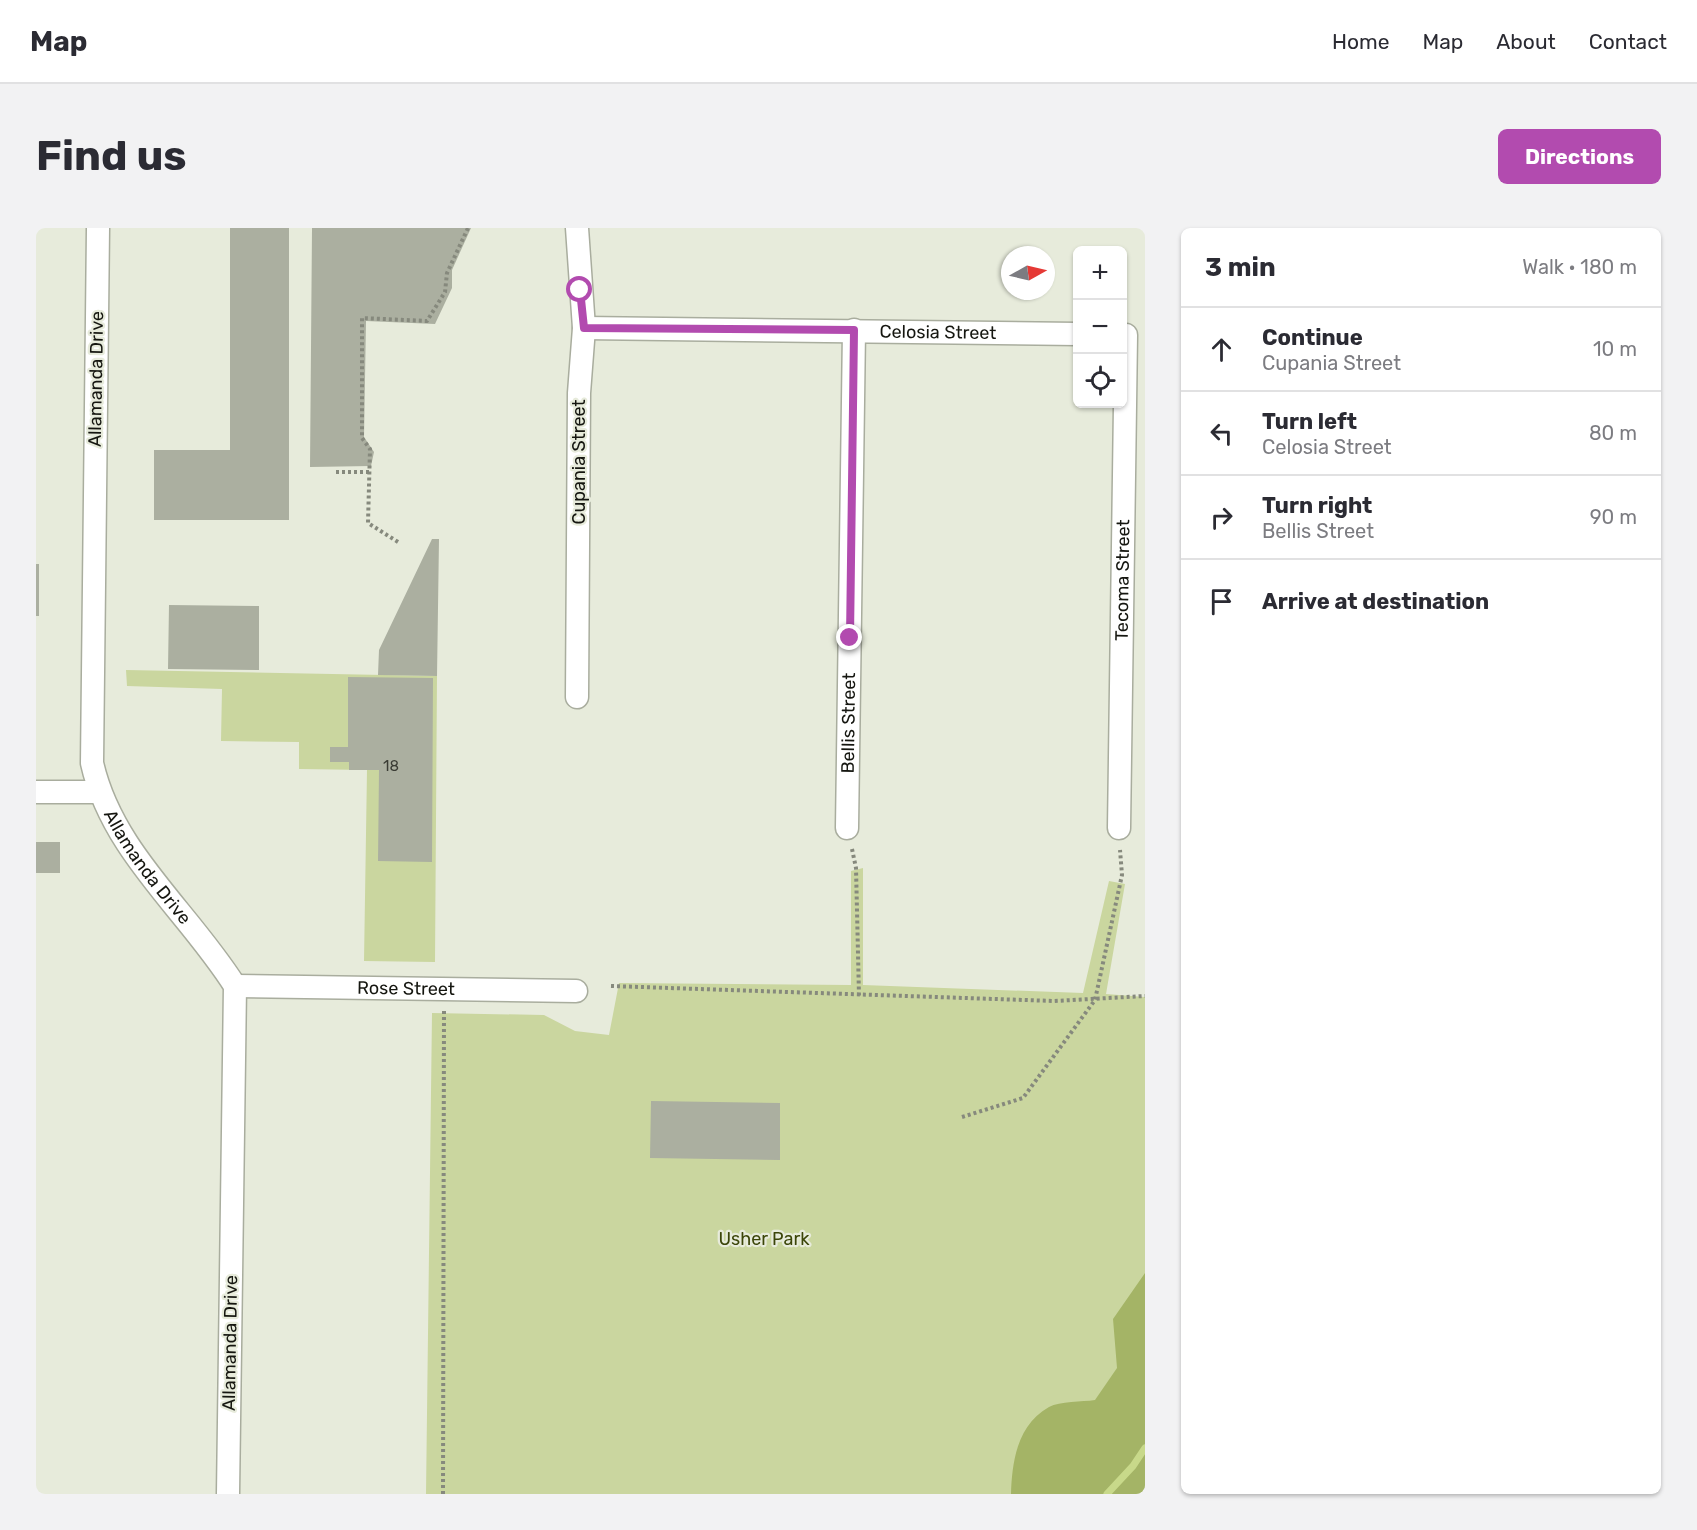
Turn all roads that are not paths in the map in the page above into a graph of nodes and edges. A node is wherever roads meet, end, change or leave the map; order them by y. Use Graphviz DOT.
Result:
graph roads {
  1 [pos="98,228"];
  2 [pos="577,228"];
  3 [pos="584,328"];
  4 [pos="854,330"];
  5 [pos="1073,334"];
  6 [pos="1131,335"];
  7 [pos="577,697"];
  8 [pos="36,792"];
  9 [pos="98,792"];
  10 [pos="847,828"];
  11 [pos="1119,828"];
  12 [pos="235,986"];
  13 [pos="576,991"];
  14 [pos="228,1494"];
  1 -- 9 [label="street, Allamanda Drive"];
  2 -- 3 [label="street, Cupania Street"];
  3 -- 4 [label="street, Celosia Street"];
  3 -- 7 [label="street, Cupania Street"];
  4 -- 5 [label="street, Celosia Street"];
  4 -- 10 [label="street, Bellis Street"];
  6 -- 11 [label="street, Tecoma Street"];
  8 -- 9 [label="street"];
  9 -- 12 [label="street, Allamanda Drive"];
  12 -- 13 [label="street, Rose Street"];
  12 -- 14 [label="street, Allamanda Drive"];
}
